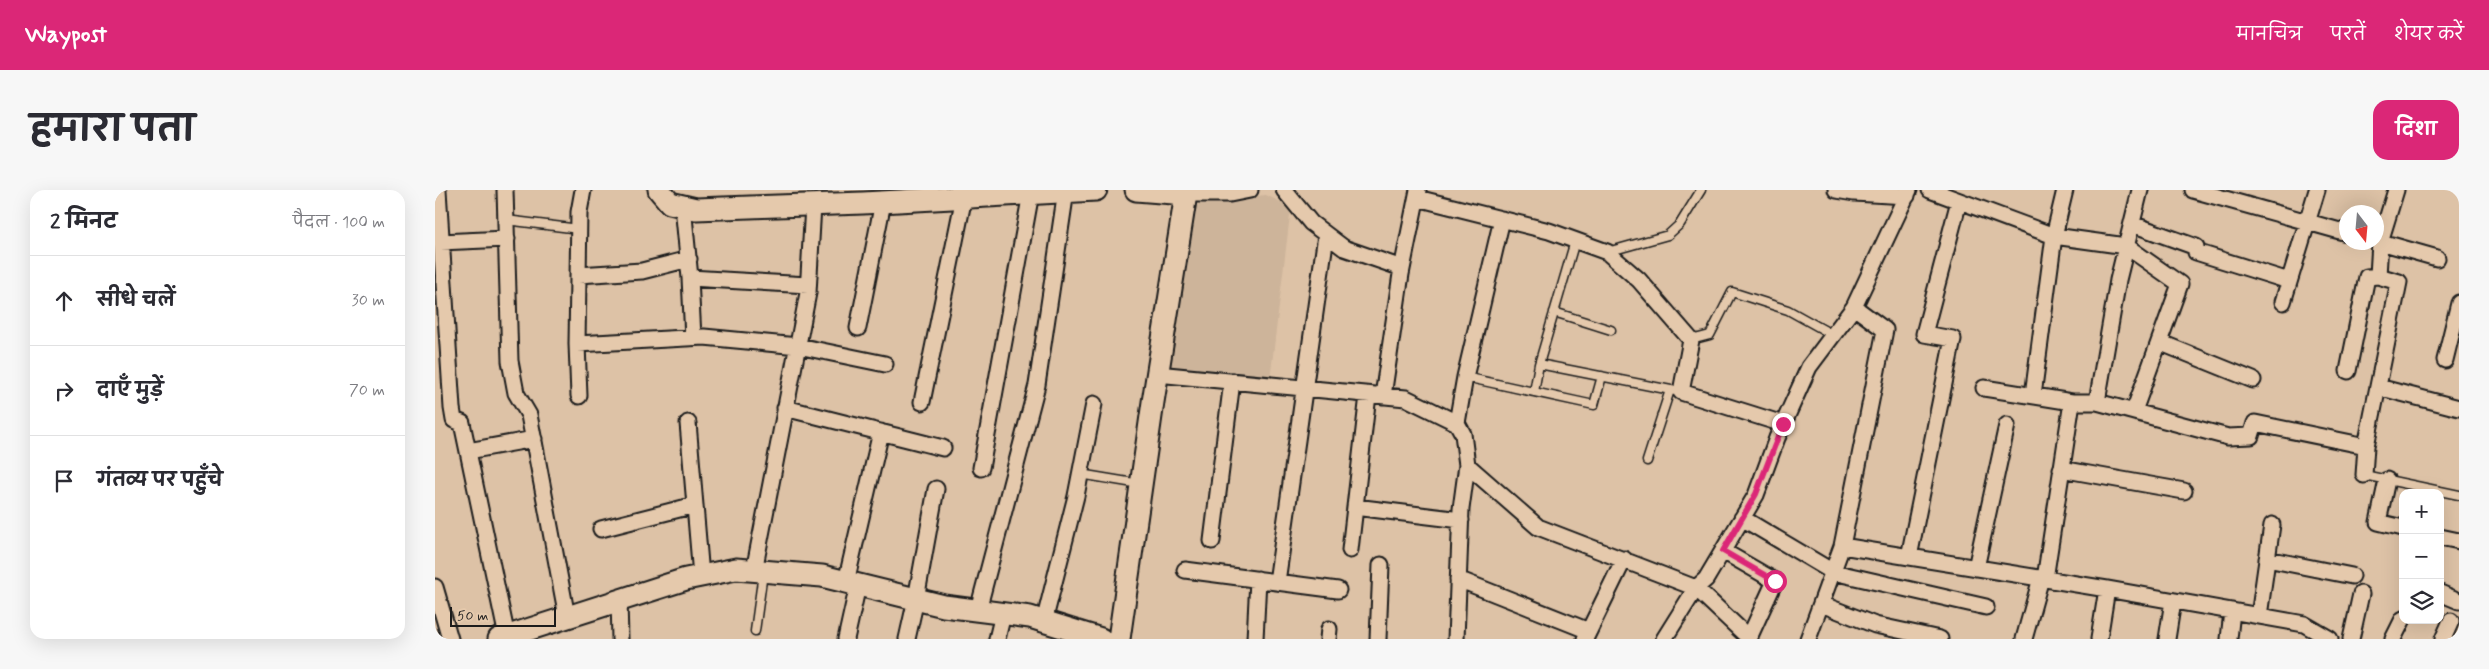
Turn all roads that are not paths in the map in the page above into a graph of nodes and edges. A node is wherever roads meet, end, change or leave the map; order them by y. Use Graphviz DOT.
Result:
graph roads {
  1 [pos="438,190"];
  2 [pos="505,190"];
  3 [pos="583,190"];
  4 [pos="659,190"];
  5 [pos="1096,190"];
  6 [pos="1136,190"];
  7 [pos="1249,190"];
  8 [pos="1284,190"];
  9 [pos="1701,190"];
  10 [pos="1836,190"];
  11 [pos="1930,190"];
  12 [pos="2065,190"];
  13 [pos="2140,190"];
  14 [pos="2193,190"];
  15 [pos="2317,190"];
  16 [pos="2396,190"];
  17 [pos="1066,191"];
  18 [pos="1186,192"];
  19 [pos="1031,193"];
  20 [pos="1908,193"];
  21 [pos="1417,194"];
  22 [pos="964,197"];
  23 [pos="1959,201"];
  24 [pos="883,202"];
  25 [pos="813,205"];
  26 [pos="683,206"];
  27 [pos="1502,219"];
  28 [pos="506,220"];
  29 [pos="2307,222"];
  30 [pos="2132,224"];
  31 [pos="2384,225"];
  32 [pos="579,229"];
  33 [pos="2339,231"];
  34 [pos="1327,235"];
  35 [pos="2054,236"];
  36 [pos="507,239"];
  37 [pos="1575,241"];
  38 [pos="440,242"];
  39 [pos="2384,244"];
  40 [pos="2126,246"];
  41 [pos="2378,250"];
  42 [pos="1607,252"];
  43 [pos="2437,258"];
  44 [pos="689,259"];
  45 [pos="1402,268"];
  46 [pos="578,275"];
  47 [pos="2377,276"];
  48 [pos="691,278"];
  49 [pos="2289,281"];
  50 [pos="808,285"];
  51 [pos="2283,302"];
  52 [pos="2459,303"];
  53 [pos="1854,307"];
  54 [pos="1555,312"];
  55 [pos="858,328"];
  56 [pos="1611,330"];
  57 [pos="1833,335"];
  58 [pos="693,338"];
  59 [pos="1691,340"];
  60 [pos="2159,342"];
  61 [pos="577,344"];
  62 [pos="797,346"];
  63 [pos="2445,360"];
  64 [pos="885,364"];
  65 [pos="1539,364"];
  66 [pos="2349,370"];
  67 [pos="1157,374"];
  68 [pos="1602,376"];
  69 [pos="1465,377"];
  70 [pos="2253,380"];
  71 [pos="1232,381"];
  72 [pos="2377,387"];
  73 [pos="1303,388"];
  74 [pos="1984,388"];
  75 [pos="1676,391"];
  76 [pos="1534,392"];
  77 [pos="1375,395"];
  78 [pos="2033,395"];
  79 [pos="579,396"];
  80 [pos="922,402"];
  81 [pos="2072,402"];
  82 [pos="2097,402"];
  83 [pos="1094,404"];
  84 [pos="785,408"];
  85 [pos="2459,408"];
  86 [pos="2134,411"];
  87 [pos="1457,422"];
  88 [pos="688,423"];
  89 [pos="1783,424"];
  90 [pos="2007,425"];
  91 [pos="881,432"];
  92 [pos="534,439"];
  93 [pos="2366,446"];
  94 [pos="943,448"];
  95 [pos="468,451"];
  96 [pos="1647,461"];
  97 [pos="1467,465"];
  98 [pos="981,468"];
  99 [pos="2061,469"];
  100 [pos="1080,474"];
  101 [pos="2364,476"];
  102 [pos="2387,480"];
  103 [pos="1141,484"];
  104 [pos="936,489"];
  105 [pos="2184,491"];
  106 [pos="2459,495"];
  107 [pos="695,504"];
  108 [pos="1355,507"];
  109 [pos="1742,518"];
  110 [pos="1461,520"];
  111 [pos="2272,525"];
  112 [pos="2399,527"];
  113 [pos="601,529"];
  114 [pos="2444,538"];
  115 [pos="1212,541"];
  116 [pos="2459,541"];
  117 [pos="1842,546"];
  118 [pos="1350,550"];
  119 [pos="1723,551"];
  120 [pos="1909,557"];
  121 [pos="1624,559"];
  122 [pos="2267,559"];
  123 [pos="1381,565"];
  124 [pos="1976,568"];
  125 [pos="1185,570"];
  126 [pos="759,571"];
  127 [pos="1833,572"];
  128 [pos="701,576"];
  129 [pos="2352,576"];
  130 [pos="1258,579"];
  131 [pos="1458,579"];
  132 [pos="2043,579"];
  133 [pos="1277,582"];
  134 [pos="852,584"];
  135 [pos="435,587"];
  136 [pos="1696,588"];
  137 [pos="2107,589"];
  138 [pos="1338,590"];
  139 [pos="2361,594"];
  140 [pos="2444,595"];
  141 [pos="916,599"];
  142 [pos="619,600"];
  143 [pos="2173,601"];
  144 [pos="2459,601"];
  145 [pos="1821,604"];
  146 [pos="1986,607"];
  147 [pos="978,610"];
  148 [pos="2232,611"];
  149 [pos="1003,614"];
  150 [pos="2259,616"];
  151 [pos="567,617"];
  152 [pos="2451,621"];
  153 [pos="1044,622"];
  154 [pos="2400,624"];
  155 [pos="755,631"];
  156 [pos="2303,632"];
  157 [pos="537,633"];
  158 [pos="1587,635"];
  159 [pos="1744,637"];
  160 [pos="503,638"];
  161 [pos="450,639"];
  162 [pos="620,639"];
  163 [pos="846,639"];
  164 [pos="907,639"];
  165 [pos="997,639"];
  166 [pos="1101,639"];
  167 [pos="1119,639"];
  168 [pos="1255,639"];
  169 [pos="1378,639"];
  170 [pos="1457,639"];
  171 [pos="1664,639"];
  172 [pos="1808,639"];
  173 [pos="1940,639"];
  174 [pos="2024,639"];
  175 [pos="2099,639"];
  176 [pos="2167,639"];
  177 [pos="2229,639"];
  178 [pos="2330,639"];
  179 [pos="2351,639"];
  180 [pos="2393,639"];
  181 [pos="2443,639"];
  1 -- 38 [label="street"];
  2 -- 28 [label="street"];
  3 -- 32 [label="street"];
  4 -- 26 [label="street"];
  5 -- 17 [label="street"];
  6 -- 18 [label="street"];
  7 -- 18 [label="street"];
  8 -- 34 [label="street"];
  9 -- 42 [label="lane"];
  10 -- 20 [label="street"];
  11 -- 23 [label="street"];
  12 -- 35 [label="street"];
  13 -- 30 [label="street"];
  14 -- 29 [label="street"];
  15 -- 29 [label="street"];
  16 -- 31 [label="street"];
  17 -- 19 [label="street"];
  17 -- 147 [label="street"];
  18 -- 67 [label="street"];
  19 -- 22 [label="street"];
  19 -- 98 [label="street"];
  20 -- 53 [label="street"];
  21 -- 27 [label="street"];
  21 -- 45 [label="street"];
  22 -- 24 [label="street"];
  22 -- 80 [label="street"];
  23 -- 35 [label="street"];
  23 -- 120 [label="street"];
  24 -- 25 [label="street"];
  24 -- 55 [label="street"];
  25 -- 26 [label="street"];
  25 -- 50 [label="street"];
  26 -- 44 [label="street"];
  27 -- 37 [label="street"];
  27 -- 69 [label="street"];
  28 -- 32 [label="lane"];
  28 -- 36 [label="street"];
  29 -- 33 [label="street"];
  29 -- 49 [label="street"];
  30 -- 40 [label="street"];
  30 -- 49 [label="street"];
  32 -- 46 [label="street"];
  34 -- 45 [label="street"];
  34 -- 73 [label="street"];
  35 -- 40 [label="street"];
  35 -- 78 [label="street"];
  36 -- 38 [label="street"];
  36 -- 92 [label="street"];
  37 -- 42 [label="street"];
  37 -- 54 [label="lane"];
  38 -- 95 [label="street"];
  39 -- 43 [label="street"];
  40 -- 60 [label="street"];
  40 -- 82 [label="street"];
  41 -- 47 [label="street"];
  42 -- 59 [label="street"];
  44 -- 46 [label="street"];
  44 -- 48 [label="street"];
  45 -- 77 [label="street"];
  46 -- 61 [label="street"];
  47 -- 66 [label="street"];
  47 -- 72 [label="street"];
  48 -- 50 [label="street"];
  48 -- 58 [label="street"];
  49 -- 51 [label="street"];
  50 -- 62 [label="street"];
  52 -- 63 [label="street"];
  53 -- 57 [label="street"];
  53 -- 117 [label="street"];
  54 -- 56 [label="lane"];
  54 -- 65 [label="lane"];
  57 -- 59 [label="lane"];
  57 -- 89 [label="street"];
  58 -- 61 [label="street"];
  58 -- 62 [label="street"];
  59 -- 75 [label="street"];
  60 -- 70 [label="street"];
  60 -- 86 [label="street"];
  61 -- 79 [label="street"];
  62 -- 64 [label="street"];
  62 -- 84 [label="street"];
  65 -- 68 [label="lane"];
  65 -- 76 [label="lane"];
  67 -- 71 [label="street"];
  67 -- 103 [label="street"];
  68 -- 75 [label="lane"];
  68 -- 76 [label="lane"];
  69 -- 76 [label="lane"];
  69 -- 87 [label="street"];
  71 -- 73 [label="street"];
  71 -- 115 [label="street"];
  72 -- 85 [label="street"];
  72 -- 93 [label="street"];
  73 -- 77 [label="street"];
  73 -- 133 [label="street"];
  74 -- 78 [label="street"];
  75 -- 89 [label="street"];
  75 -- 96 [label="lane"];
  77 -- 87 [label="street"];
  77 -- 108 [label="street"];
  78 -- 81 [label="street"];
  81 -- 82 [label="street"];
  81 -- 99 [label="street"];
  82 -- 86 [label="street"];
  83 -- 100 [label="street"];
  84 -- 91 [label="street"];
  84 -- 126 [label="street"];
  86 -- 93 [label="street"];
  87 -- 97 [label="street"];
  88 -- 107 [label="street"];
  89 -- 109 [label="street"];
  90 -- 124 [label="street"];
  91 -- 94 [label="street"];
  91 -- 134 [label="street"];
  92 -- 95 [label="street"];
  92 -- 151 [label="street"];
  93 -- 101 [label="street"];
  95 -- 160 [label="street"];
  97 -- 110 [label="street"];
  97 -- 121 [label="street"];
  99 -- 105 [label="street"];
  99 -- 132 [label="street"];
  100 -- 103 [label="lane"];
  100 -- 153 [label="street"];
  101 -- 102 [label="lane"];
  102 -- 106 [label="lane"];
  102 -- 112 [label="street"];
  103 -- 167 [label="street"];
  104 -- 141 [label="street"];
  107 -- 113 [label="street"];
  107 -- 128 [label="street"];
  108 -- 110 [label="street"];
  108 -- 118 [label="street"];
  109 -- 119 [label="street"];
  109 -- 127 [label="street"];
  110 -- 131 [label="street"];
  111 -- 122 [label="street"];
  114 -- 116 [label="street"];
  117 -- 120 [label="street"];
  117 -- 127 [label="street"];
  119 -- 136 [label="street"];
  119 -- 159 [label="street"];
  120 -- 124 [label="street"];
  121 -- 136 [label="street"];
  121 -- 158 [label="street"];
  122 -- 129 [label="street"];
  122 -- 150 [label="street"];
  123 -- 169 [label="street"];
  124 -- 132 [label="street"];
  125 -- 130 [label="street"];
  126 -- 128 [label="street"];
  126 -- 134 [label="street"];
  126 -- 155 [label="lane"];
  127 -- 145 [label="street"];
  127 -- 146 [label="street"];
  128 -- 142 [label="street"];
  130 -- 133 [label="street"];
  130 -- 168 [label="street"];
  131 -- 158 [label="street"];
  131 -- 170 [label="street"];
  132 -- 137 [label="street"];
  132 -- 174 [label="street"];
  133 -- 138 [label="street"];
  134 -- 141 [label="street"];
  134 -- 163 [label="street"];
  135 -- 161 [label="street"];
  136 -- 159 [label="street"];
  136 -- 171 [label="street"];
  137 -- 143 [label="street"];
  137 -- 175 [label="street"];
  139 -- 179 [label="street"];
  140 -- 144 [label="street"];
  141 -- 147 [label="street"];
  141 -- 164 [label="street"];
  142 -- 151 [label="street"];
  142 -- 162 [label="street"];
  143 -- 148 [label="street"];
  143 -- 176 [label="street"];
  145 -- 172 [label="street"];
  145 -- 173 [label="street"];
  147 -- 149 [label="street"];
  148 -- 150 [label="street"];
  148 -- 177 [label="street"];
  149 -- 153 [label="street"];
  149 -- 165 [label="street"];
  150 -- 156 [label="street"];
  151 -- 157 [label="street"];
  152 -- 181 [label="street"];
  153 -- 166 [label="street"];
  154 -- 180 [label="street"];
  156 -- 178 [label="street"];
  157 -- 160 [label="street"];
}
